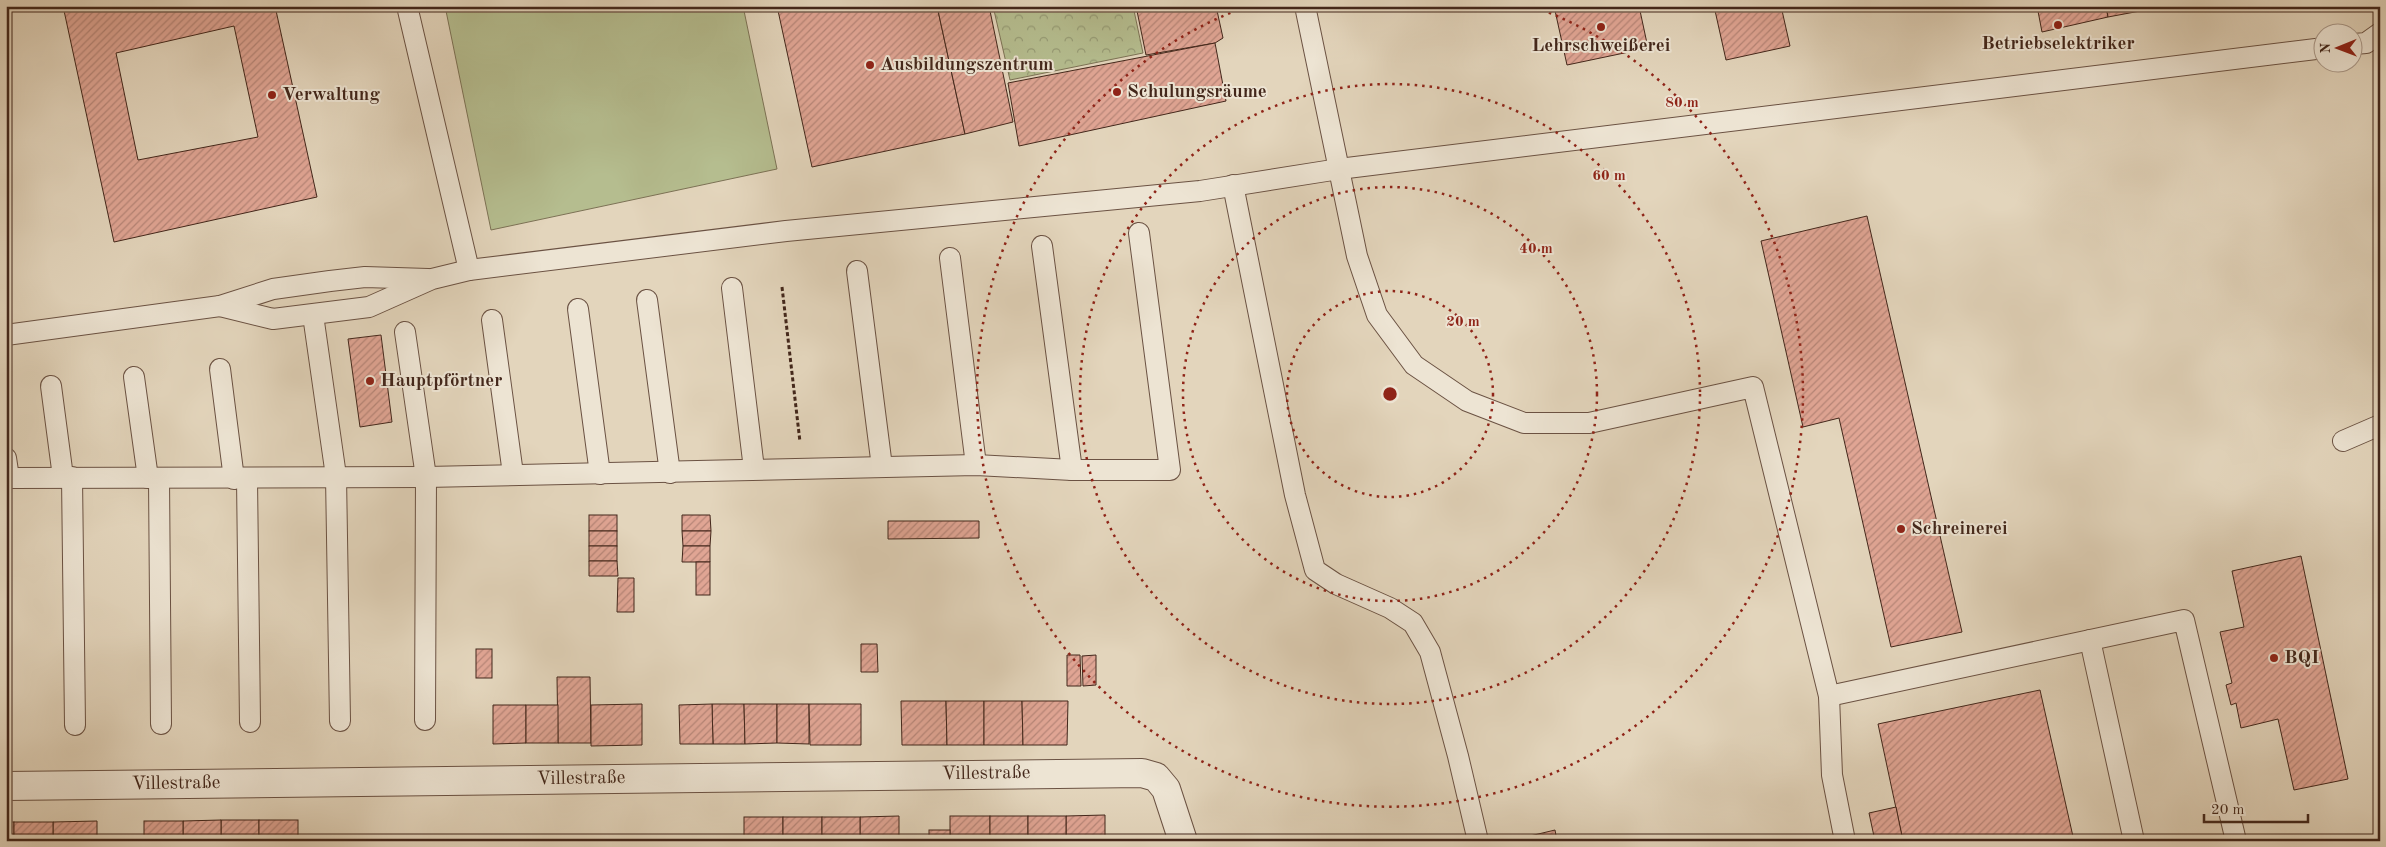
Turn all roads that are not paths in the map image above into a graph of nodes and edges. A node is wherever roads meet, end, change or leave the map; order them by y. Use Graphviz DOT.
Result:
graph roads {
  1 [pos="407,6"];
  2 [pos="1305,6"];
  3 [pos="2380,33"];
  4 [pos="2364,43"];
  5 [pos="2314,49"];
  6 [pos="1339,169"];
  7 [pos="1233,185"];
  8 [pos="1139,233"];
  9 [pos="1042,246"];
  10 [pos="950,258"];
  11 [pos="468,270"];
  12 [pos="857,271"];
  13 [pos="432,279"];
  14 [pos="732,288"];
  15 [pos="647,300"];
  16 [pos="220,306"];
  17 [pos="578,309"];
  18 [pos="313,314"];
  19 [pos="492,320"];
  20 [pos="405,332"];
  21 [pos="6,334"];
  22 [pos="220,369"];
  23 [pos="134,377"];
  24 [pos="52,386"];
  25 [pos="2380,425"];
  26 [pos="2343,441"];
  27 [pos="6,458"];
  28 [pos="976,465"];
  29 [pos="882,467"];
  30 [pos="754,469"];
  31 [pos="1072,470"];
  32 [pos="670,473"];
  33 [pos="514,474"];
  34 [pos="600,474"];
  35 [pos="336,476"];
  36 [pos="67,477"];
  37 [pos="426,477"];
  38 [pos="8,478"];
  39 [pos="154,478"];
  40 [pos="241,479"];
  41 [pos="2090,640"];
  42 [pos="1829,696"];
  43 [pos="425,720"];
  44 [pos="340,721"];
  45 [pos="250,722"];
  46 [pos="161,724"];
  47 [pos="75,725"];
  48 [pos="6,786"];
  49 [pos="1183,841"];
  50 [pos="1478,841"];
  51 [pos="1845,841"];
  52 [pos="2134,841"];
  53 [pos="2236,841"];
  1 -- 11 [label="lane"];
  2 -- 6 [label="lane"];
  3 -- 4 [label="lane"];
  5 -- 6 [label="lane"];
  6 -- 7 [label="lane"];
  6 -- 42 [label="lane"];
  7 -- 11 [label="lane"];
  7 -- 50 [label="lane"];
  8 -- 31 [label="lane"];
  9 -- 31 [label="lane"];
  10 -- 28 [label="lane"];
  11 -- 13 [label="lane"];
  12 -- 29 [label="lane"];
  13 -- 16 [label="lane"];
  13 -- 18 [label="lane"];
  14 -- 30 [label="lane"];
  15 -- 32 [label="lane"];
  16 -- 18 [label="lane"];
  16 -- 21 [label="lane"];
  17 -- 34 [label="lane"];
  18 -- 35 [label="lane"];
  19 -- 33 [label="lane"];
  20 -- 37 [label="lane"];
  22 -- 40 [label="lane"];
  23 -- 39 [label="lane"];
  24 -- 36 [label="lane"];
  25 -- 26 [label="lane"];
  27 -- 38 [label="lane"];
  28 -- 29 [label="lane"];
  28 -- 31 [label="lane"];
  29 -- 30 [label="lane"];
  30 -- 32 [label="lane"];
  32 -- 34 [label="lane"];
  33 -- 34 [label="lane"];
  33 -- 37 [label="lane"];
  35 -- 37 [label="lane"];
  35 -- 40 [label="lane"];
  35 -- 44 [label="lane"];
  36 -- 38 [label="lane"];
  36 -- 39 [label="lane"];
  36 -- 47 [label="lane"];
  37 -- 43 [label="lane"];
  39 -- 40 [label="lane"];
  39 -- 46 [label="lane"];
  40 -- 45 [label="lane"];
  41 -- 42 [label="lane"];
  41 -- 52 [label="lane"];
  41 -- 53 [label="lane"];
  42 -- 51 [label="lane"];
  48 -- 49 [label="street, Villestraße"];
}
